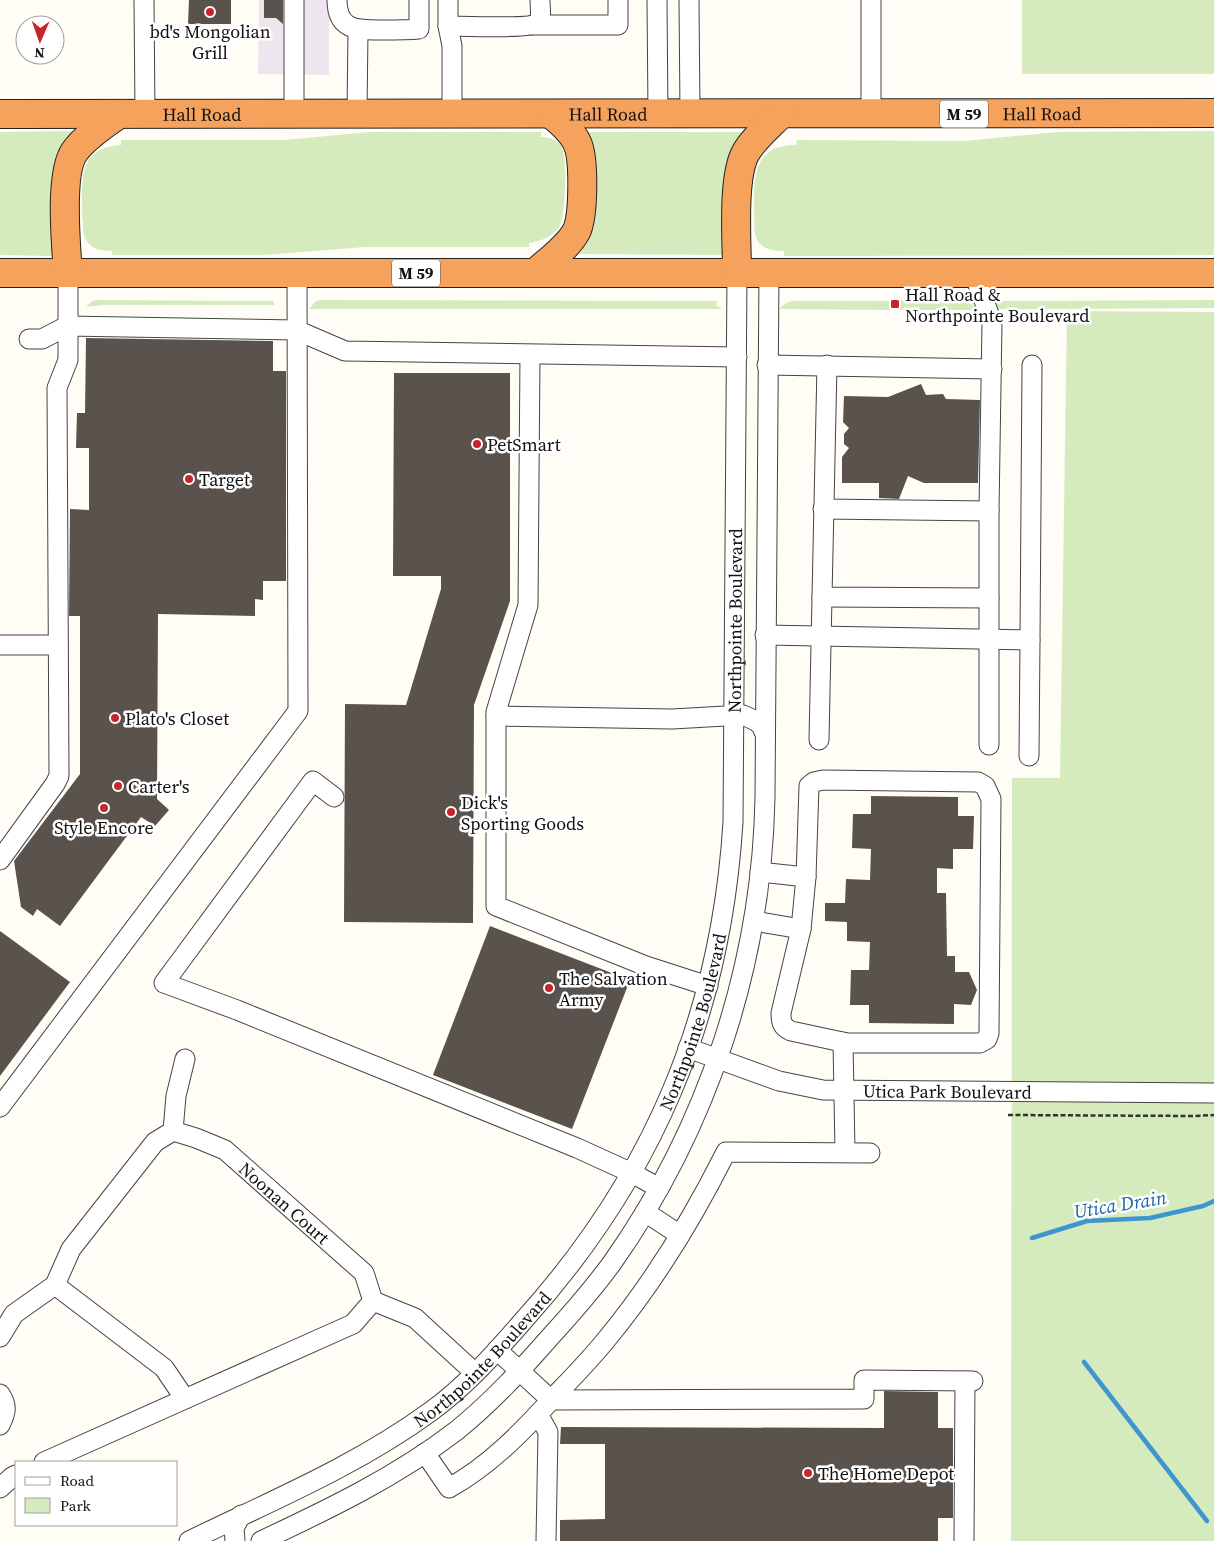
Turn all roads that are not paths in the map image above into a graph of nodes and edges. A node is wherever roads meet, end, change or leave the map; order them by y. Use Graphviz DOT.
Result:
graph roads {
  1 [pos="144,0"];
  2 [pos="294,0"];
  3 [pos="337,0"];
  4 [pos="419,0"];
  5 [pos="448,0"];
  6 [pos="540,0"];
  7 [pos="618,0"];
  8 [pos="657,0"];
  9 [pos="689,0"];
  10 [pos="871,0"];
  11 [pos="533,25"];
  12 [pos="448,26"];
  13 [pos="358,30"];
  14 [pos="690,113"];
  15 [pos="1214,113"];
  16 [pos="0,114"];
  17 [pos="132,114"];
  18 [pos="294,114"];
  19 [pos="357,114"];
  20 [pos="452,114"];
  21 [pos="551,114"];
  22 [pos="658,114"];
  23 [pos="781,114"];
  24 [pos="871,114"];
  25 [pos="0,273"];
  26 [pos="68,273"];
  27 [pos="535,273"];
  28 [pos="737,273"];
  29 [pos="769,273"];
  30 [pos="1214,273"];
  31 [pos="297,274"];
  32 [pos="974,274"];
  33 [pos="67,326"];
  34 [pos="296,330"];
  35 [pos="29,339"];
  36 [pos="530,355"];
  37 [pos="738,357"];
  38 [pos="767,365"];
  39 [pos="827,365"];
  40 [pos="1032,365"];
  41 [pos="992,369"];
  42 [pos="736,478"];
  43 [pos="766,478"];
  44 [pos="823,509"];
  45 [pos="989,511"];
  46 [pos="822,597"];
  47 [pos="989,598"];
  48 [pos="765,635"];
  49 [pos="823,636"];
  50 [pos="990,640"];
  51 [pos="1030,640"];
  52 [pos="0,645"];
  53 [pos="58,645"];
  54 [pos="734,715"];
  55 [pos="496,716"];
  56 [pos="765,734"];
  57 [pos="819,740"];
  58 [pos="989,745"];
  59 [pos="1029,756"];
  60 [pos="334,797"];
  61 [pos="0,860"];
  62 [pos="760,872"];
  63 [pos="806,877"];
  64 [pos="754,921"];
  65 [pos="801,929"];
  66 [pos="708,986"];
  67 [pos="843,1042"];
  68 [pos="688,1048"];
  69 [pos="186,1059"];
  70 [pos="717,1060"];
  71 [pos="844,1091"];
  72 [pos="1214,1094"];
  73 [pos="0,1106"];
  74 [pos="172,1131"];
  75 [pos="844,1152"];
  76 [pos="870,1153"];
  77 [pos="632,1173"];
  78 [pos="659,1188"];
  79 [pos="645,1212"];
  80 [pos="680,1235"];
  81 [pos="55,1285"];
  82 [pos="373,1300"];
  83 [pos="0,1337"];
  84 [pos="497,1350"];
  85 [pos="520,1372"];
  86 [pos="475,1373"];
  87 [pos="0,1394"];
  88 [pos="185,1399"];
  89 [pos="544,1407"];
  90 [pos="0,1425"];
  91 [pos="425,1453"];
  92 [pos="46,1461"];
  93 [pos="15,1474"];
  94 [pos="0,1488"];
  95 [pos="241,1515"];
  96 [pos="264,1540"];
  97 [pos="189,1541"];
  98 [pos="235,1541"];
  99 [pos="546,1541"];
  100 [pos="964,1541"];
  1 -- 17 [label="street"];
  2 -- 18 [label="street"];
  3 -- 13 [label="street"];
  4 -- 13 [label="street"];
  5 -- 12 [label="street"];
  6 -- 11 [label="street"];
  7 -- 11 [label="street"];
  8 -- 22 [label="street"];
  9 -- 14 [label="street"];
  10 -- 24 [label="street"];
  11 -- 12 [label="street"];
  12 -- 20 [label="street"];
  13 -- 19 [label="street"];
  14 -- 22 [label="highway, Hall Road / M 59"];
  14 -- 23 [label="highway, Hall Road / M 59"];
  15 -- 24 [label="highway, Hall Road / M 59"];
  16 -- 17 [label="highway, Hall Road / M 59"];
  17 -- 18 [label="highway, Hall Road / M 59"];
  17 -- 26 [label="highway"];
  18 -- 19 [label="highway, Hall Road / M 59"];
  19 -- 20 [label="highway, Hall Road / M 59"];
  20 -- 21 [label="highway, Hall Road / M 59"];
  21 -- 22 [label="highway, Hall Road / M 59"];
  21 -- 27 [label="highway"];
  23 -- 24 [label="highway, Hall Road / M 59"];
  23 -- 28 [label="highway"];
  25 -- 26 [label="highway, M 59"];
  26 -- 31 [label="highway, M 59"];
  26 -- 33 [label="street"];
  27 -- 28 [label="highway, M 59"];
  27 -- 31 [label="highway, M 59"];
  28 -- 29 [label="highway, M 59"];
  28 -- 37 [label="street, Northpointe Boulevard"];
  29 -- 32 [label="highway, M 59"];
  29 -- 38 [label="street, Northpointe Boulevard"];
  30 -- 32 [label="highway, M 59"];
  31 -- 34 [label="street"];
  32 -- 41 [label="street"];
  33 -- 34 [label="street"];
  33 -- 35 [label="street"];
  33 -- 53 [label="street"];
  34 -- 36 [label="street"];
  34 -- 73 [label="street"];
  36 -- 37 [label="street"];
  36 -- 55 [label="street"];
  37 -- 42 [label="street, Northpointe Boulevard"];
  38 -- 39 [label="street"];
  38 -- 43 [label="street, Northpointe Boulevard"];
  39 -- 41 [label="street"];
  39 -- 44 [label="street"];
  40 -- 51 [label="street"];
  41 -- 45 [label="street"];
  42 -- 43 [label="street"];
  42 -- 54 [label="street, Northpointe Boulevard"];
  43 -- 48 [label="street, Northpointe Boulevard"];
  44 -- 45 [label="street"];
  44 -- 46 [label="street"];
  45 -- 47 [label="street"];
  46 -- 47 [label="street"];
  46 -- 49 [label="street"];
  47 -- 50 [label="street"];
  48 -- 49 [label="street"];
  48 -- 56 [label="street, Northpointe Boulevard"];
  49 -- 50 [label="street"];
  49 -- 57 [label="street"];
  50 -- 51 [label="street"];
  50 -- 58 [label="street"];
  51 -- 59 [label="street"];
  52 -- 53 [label="street"];
  53 -- 61 [label="street"];
  54 -- 55 [label="street"];
  54 -- 56 [label="street"];
  54 -- 66 [label="street, Northpointe Boulevard"];
  55 -- 66 [label="street"];
  56 -- 62 [label="street, Northpointe Boulevard"];
  60 -- 77 [label="street"];
  62 -- 63 [label="street"];
  62 -- 64 [label="street, Northpointe Boulevard"];
  63 -- 65 [label="street"];
  63 -- 67 [label="street"];
  64 -- 65 [label="street"];
  64 -- 70 [label="street, Northpointe Boulevard"];
  65 -- 67 [label="street"];
  66 -- 68 [label="street, Northpointe Boulevard"];
  67 -- 71 [label="street"];
  68 -- 70 [label="street, Utica Park Boulevard"];
  68 -- 77 [label="street, Northpointe Boulevard"];
  69 -- 74 [label="street"];
  70 -- 71 [label="street, Utica Park Boulevard"];
  70 -- 78 [label="street, Northpointe Boulevard"];
  71 -- 72 [label="street, Utica Park Boulevard"];
  71 -- 75 [label="street"];
  74 -- 81 [label="street"];
  74 -- 82 [label="street, Noonan Court"];
  75 -- 76 [label="street"];
  75 -- 80 [label="street"];
  77 -- 78 [label="street"];
  77 -- 84 [label="street, Northpointe Boulevard"];
  78 -- 79 [label="street, Northpointe Boulevard"];
  79 -- 80 [label="street"];
  79 -- 85 [label="street, Northpointe Boulevard"];
  80 -- 89 [label="street"];
  81 -- 83 [label="street"];
  81 -- 88 [label="street"];
  82 -- 86 [label="street"];
  82 -- 88 [label="street"];
  84 -- 85 [label="street"];
  84 -- 86 [label="street, Northpointe Boulevard"];
  85 -- 89 [label="street"];
  85 -- 91 [label="street, Northpointe Boulevard"];
  86 -- 95 [label="street, Northpointe Boulevard"];
  87 -- 90 [label="street"];
  88 -- 92 [label="street"];
  89 -- 91 [label="street"];
  89 -- 99 [label="street"];
  89 -- 100 [label="street"];
  91 -- 96 [label="street, Northpointe Boulevard"];
  93 -- 94 [label="street"];
  95 -- 97 [label="street, Northpointe Boulevard"];
  95 -- 98 [label="street"];
}
